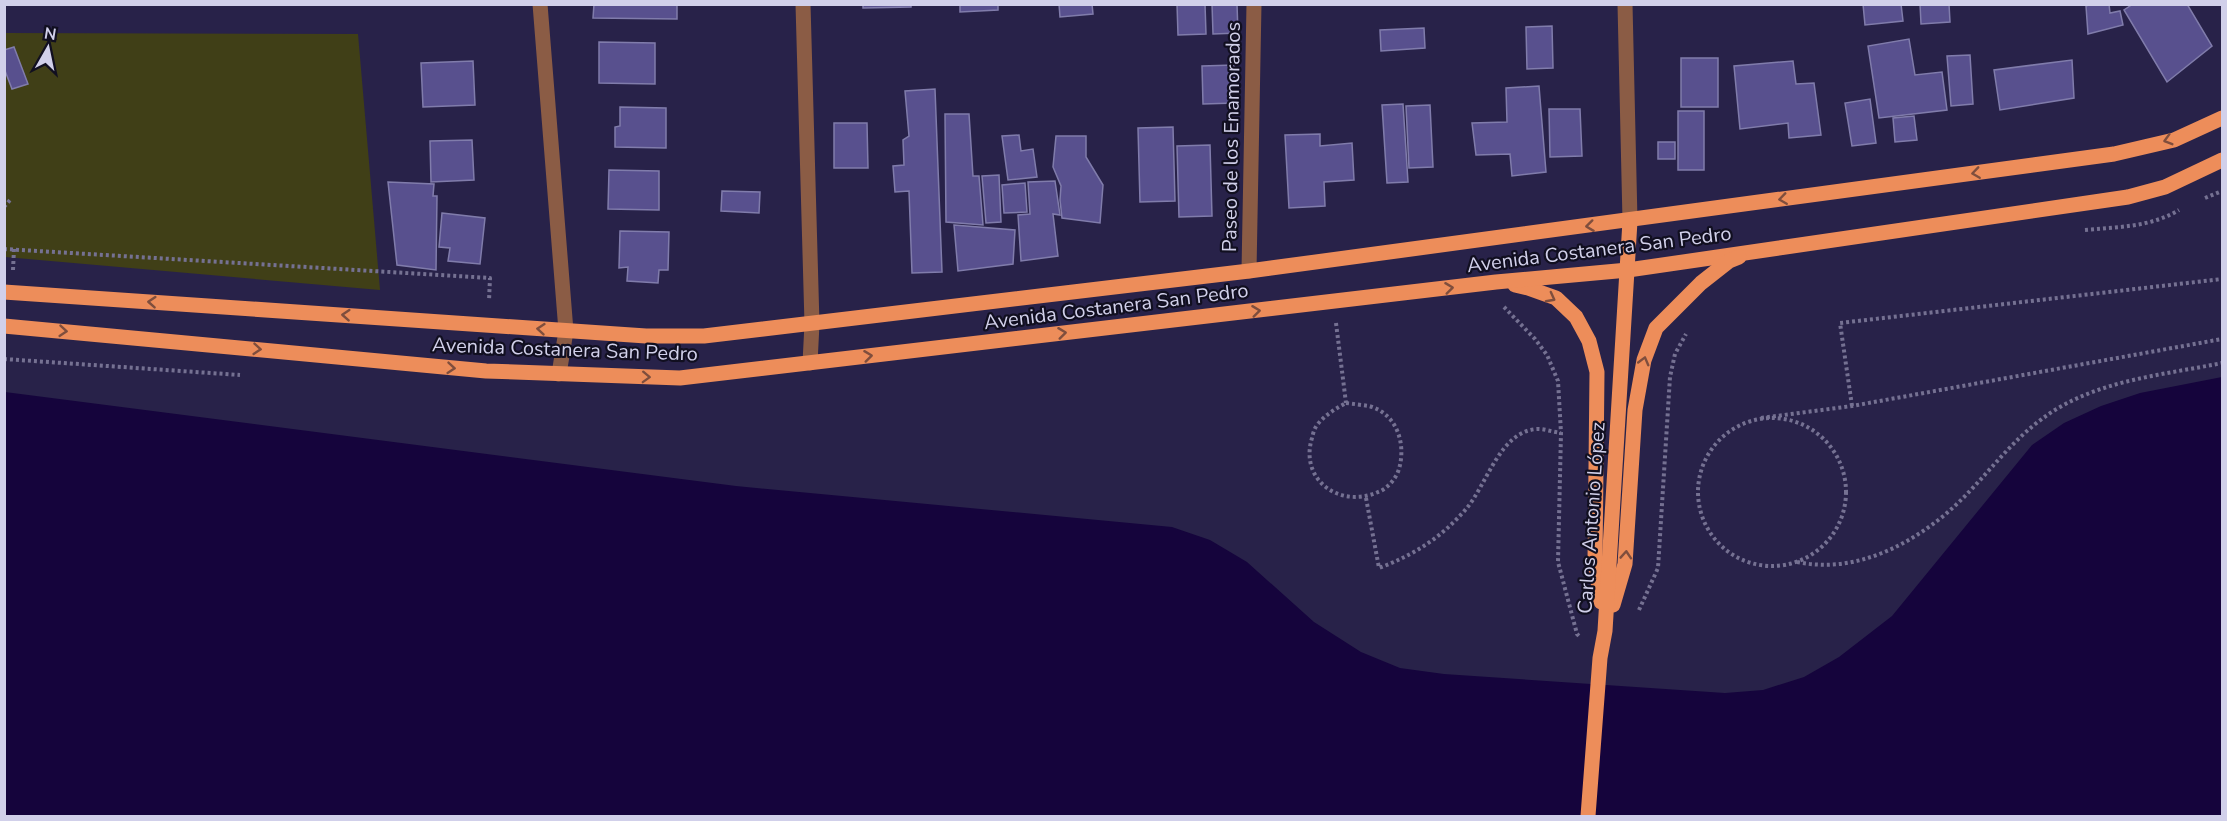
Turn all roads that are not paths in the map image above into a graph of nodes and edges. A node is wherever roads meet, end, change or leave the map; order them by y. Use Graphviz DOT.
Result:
graph roads {
  1 [pos="540,4"];
  2 [pos="803,4"];
  3 [pos="1254,4"];
  4 [pos="1625,4"];
  5 [pos="2223,118"];
  6 [pos="2223,160"];
  7 [pos="1630,221"];
  8 [pos="1757,250"];
  9 [pos="1628,270"];
  10 [pos="1250,271"];
  11 [pos="1496,282"];
  12 [pos="4,292"];
  13 [pos="812,324"];
  14 [pos="4,326"];
  15 [pos="566,331"];
  16 [pos="810,363"];
  17 [pos="559,374"];
  18 [pos="1605,631"];
  19 [pos="1588,816"];
  1 -- 15 [label="street"];
  2 -- 13 [label="street"];
  3 -- 10 [label="street, Paseo de los Enamorados"];
  4 -- 7 [label="street"];
  5 -- 7 [label="main road, Avenida Costanera San Pedro, one-way"];
  6 -- 8 [label="main road, Avenida Costanera San Pedro"];
  7 -- 9 [label="main road, Carlos Antonio López"];
  7 -- 10 [label="main road, Avenida Costanera San Pedro, one-way"];
  8 -- 9 [label="main road, Avenida Costanera San Pedro"];
  18 -- 8 [label="main road, one-way"];
  9 -- 11 [label="main road, Avenida Costanera San Pedro"];
  9 -- 18 [label="main road, Carlos Antonio López"];
  10 -- 13 [label="main road, Avenida Costanera San Pedro"];
  16 -- 11 [label="main road, Avenida Costanera San Pedro, one-way"];
  11 -- 18 [label="main road, one-way"];
  15 -- 12 [label="main road, Avenida Costanera San Pedro, one-way"];
  13 -- 15 [label="main road, Avenida Costanera San Pedro"];
  13 -- 16 [label="street"];
  14 -- 17 [label="main road, Avenida Costanera San Pedro, one-way"];
  15 -- 17 [label="street"];
  17 -- 16 [label="main road, Avenida Costanera San Pedro, one-way"];
  18 -- 19 [label="main road, Carlos Antonio López"];
}
